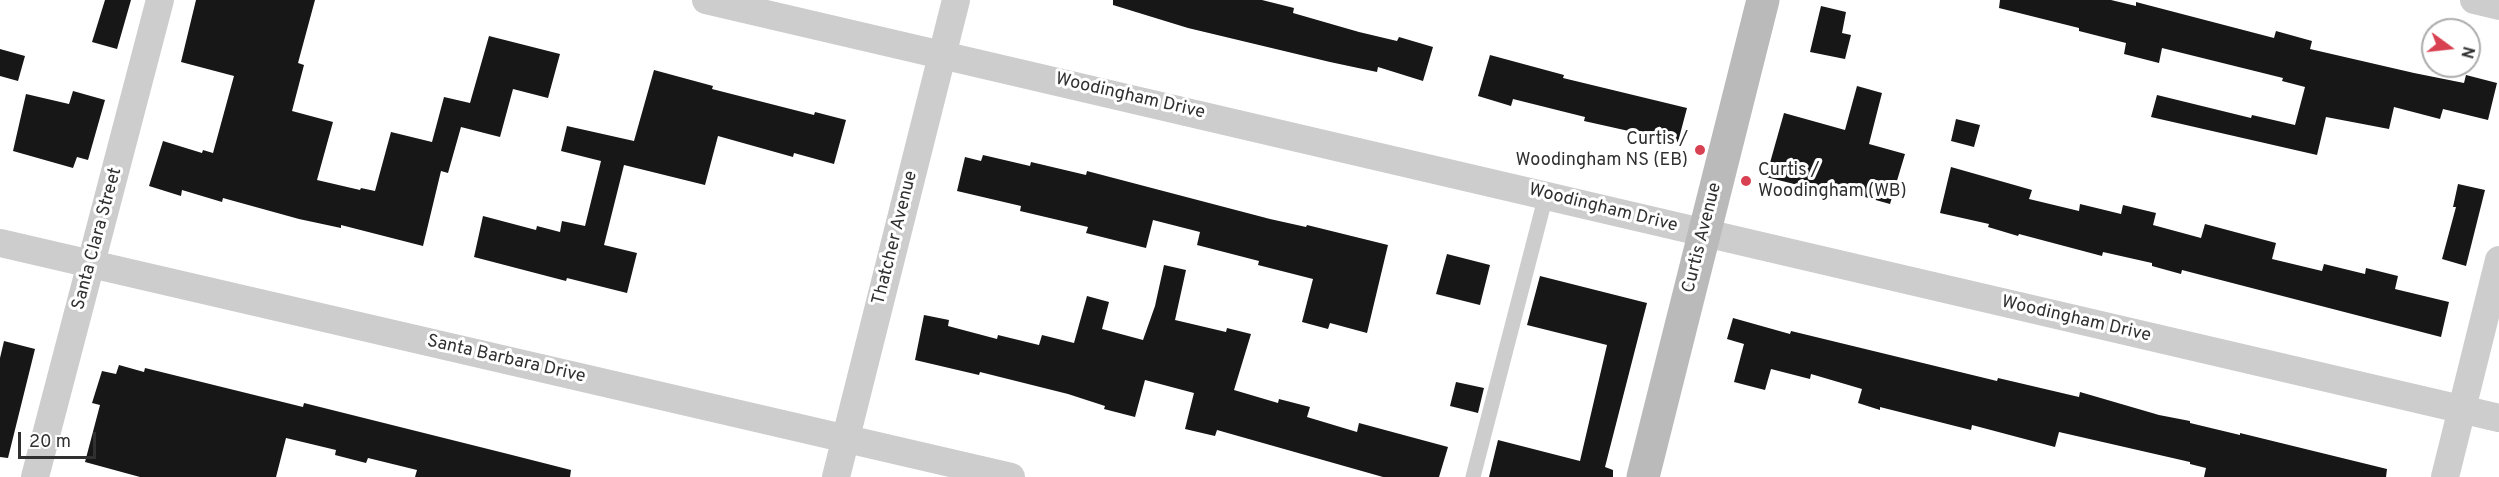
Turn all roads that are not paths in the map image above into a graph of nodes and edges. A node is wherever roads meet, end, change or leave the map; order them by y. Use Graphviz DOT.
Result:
graph roads {
  1 [pos="160,0"];
  2 [pos="706,0"];
  3 [pos="956,0"];
  4 [pos="1763,0"];
  5 [pos="2474,0"];
  6 [pos="2499,6"];
  7 [pos="942,54"];
  8 [pos="1546,195"];
  9 [pos="1704,233"];
  10 [pos="0,243"];
  11 [pos="2499,260"];
  12 [pos="91,264"];
  13 [pos="2461,410"];
  14 [pos="2499,418"];
  15 [pos="846,438"];
  16 [pos="35,477"];
  17 [pos="836,477"];
  18 [pos="1011,477"];
  19 [pos="1473,477"];
  20 [pos="1643,477"];
  21 [pos="2445,477"];
  1 -- 12 [label="street, Santa Clara Street"];
  2 -- 7 [label="street, Woodingham Drive"];
  3 -- 7 [label="street, Thatcher Avenue"];
  4 -- 9 [label="street, Curtis Avenue"];
  5 -- 6 [label="street"];
  7 -- 8 [label="street, Woodingham Drive"];
  7 -- 15 [label="street, Thatcher Avenue"];
  8 -- 9 [label="street, Woodingham Drive"];
  8 -- 19 [label="lane"];
  9 -- 13 [label="street, Woodingham Drive"];
  9 -- 20 [label="street, Curtis Avenue"];
  10 -- 12 [label="street, Santa Barbara Drive"];
  11 -- 13 [label="street"];
  12 -- 15 [label="street, Santa Barbara Drive"];
  12 -- 16 [label="street, Santa Clara Street"];
  13 -- 14 [label="street, Woodingham Drive"];
  13 -- 21 [label="street"];
  15 -- 17 [label="street, Thatcher Avenue"];
  15 -- 18 [label="street, Santa Barbara Drive"];
}
